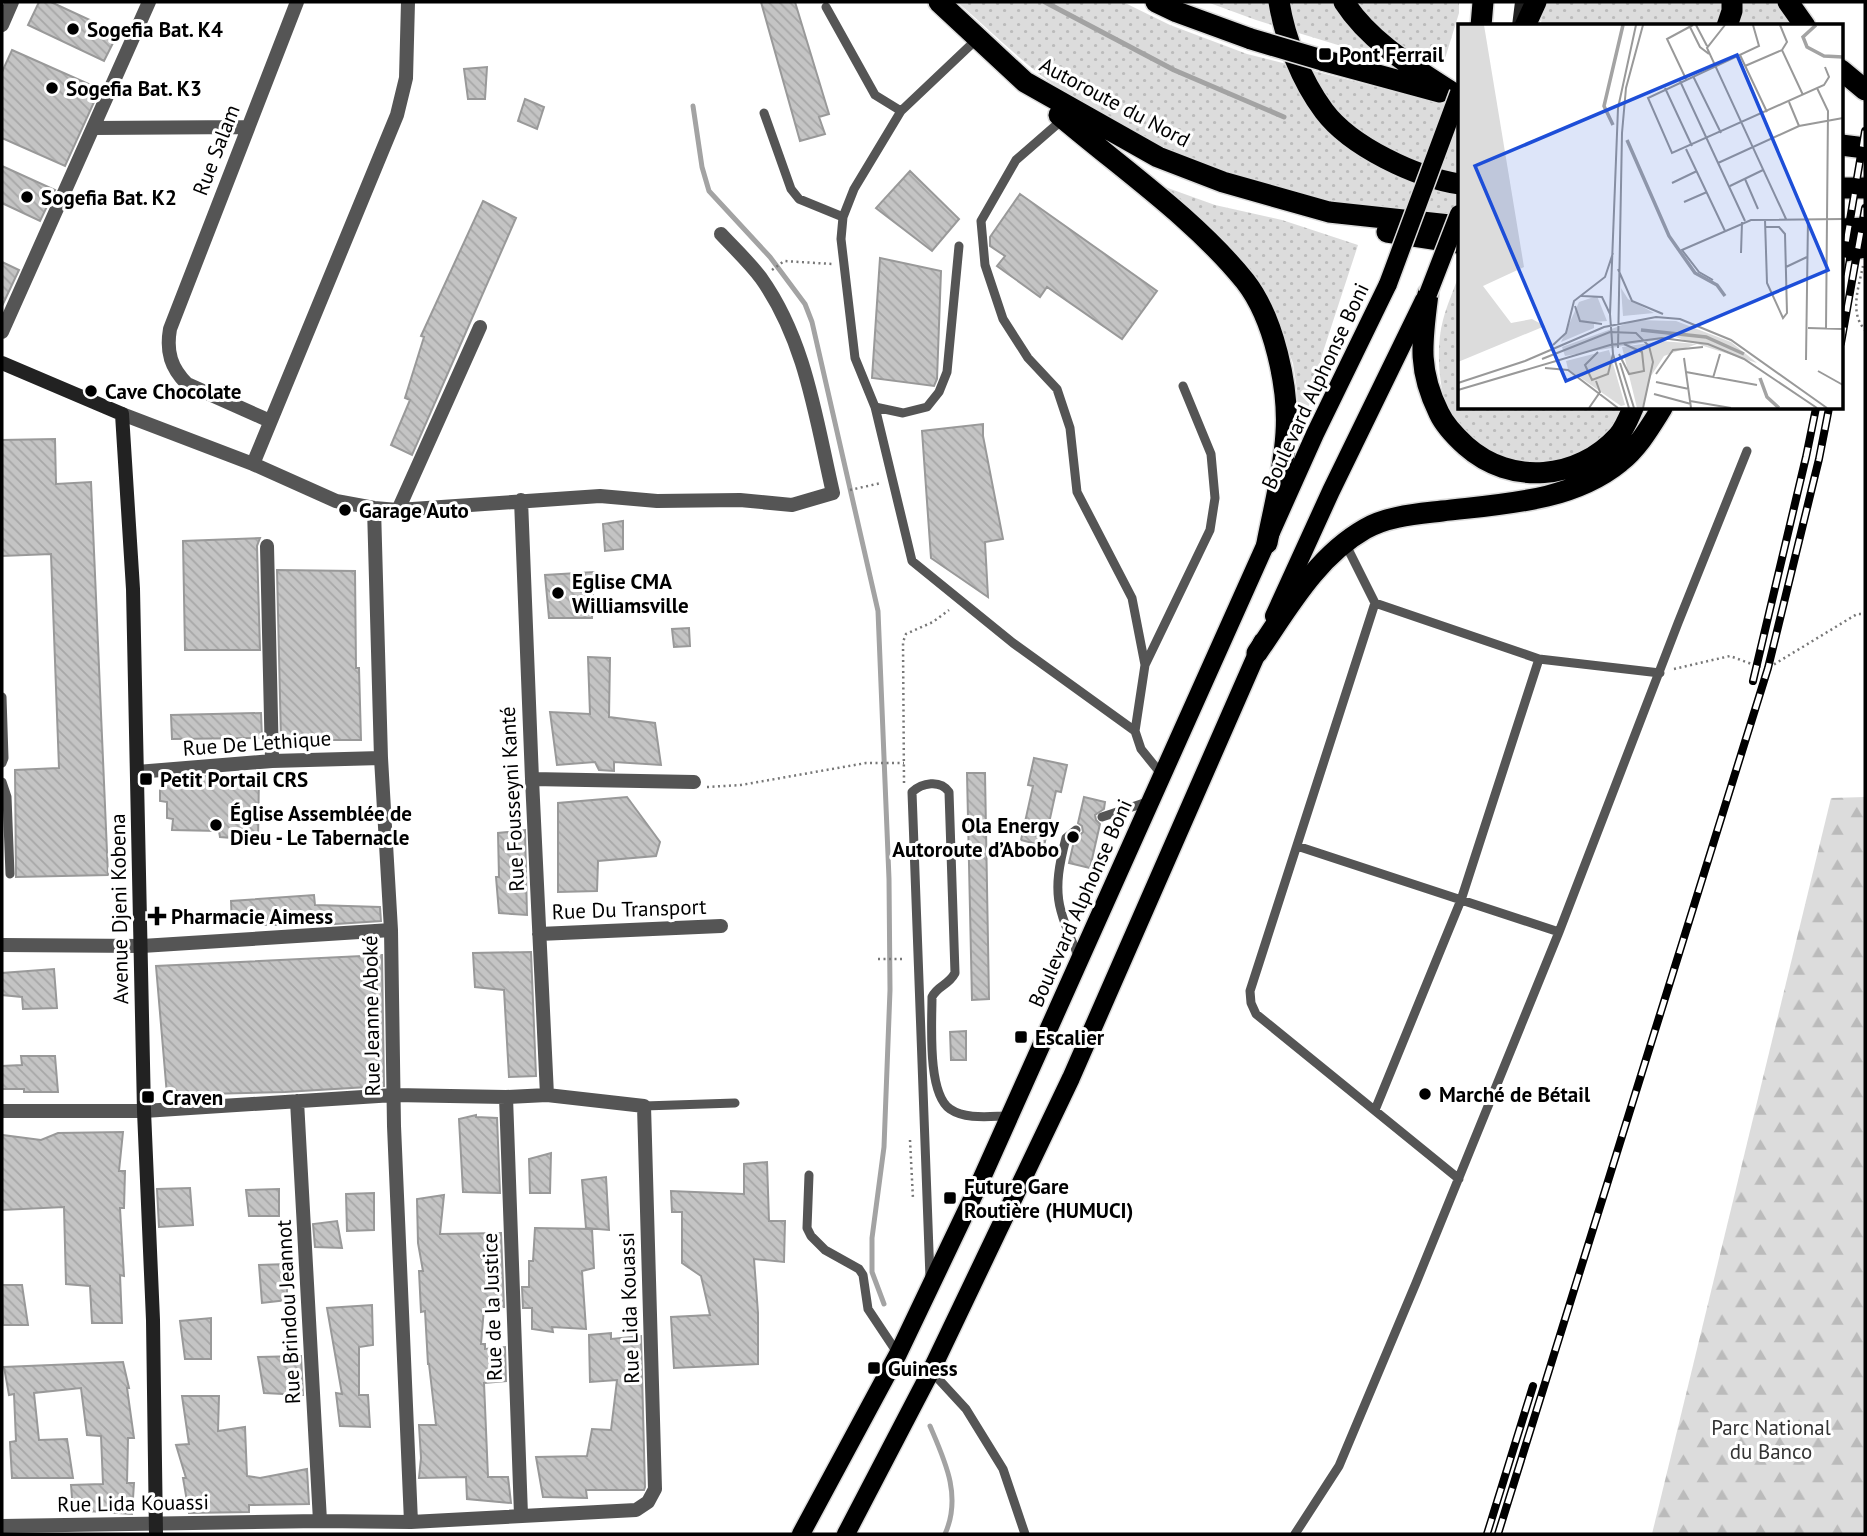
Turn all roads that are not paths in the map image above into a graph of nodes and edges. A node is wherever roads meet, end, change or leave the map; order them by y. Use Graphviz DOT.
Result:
graph roads {
  1 [pos="12,2"];
  2 [pos="149,2"];
  3 [pos="297,2"];
  4 [pos="408,2"];
  5 [pos="939,2"];
  6 [pos="1156,2"];
  7 [pos="1279,2"];
  8 [pos="1344,2"];
  9 [pos="1485,2"];
  10 [pos="1522,2"];
  11 [pos="1536,2"];
  12 [pos="1732,2"];
  13 [pos="1788,2"];
  14 [pos="826,7"];
  15 [pos="1481,24"];
  16 [pos="1519,24"];
  17 [pos="1526,24"];
  18 [pos="1728,24"];
  19 [pos="1804,24"];
  20 [pos="2,25"];
  21 [pos="978,38"];
  22 [pos="1842,71"];
  23 [pos="1025,82"];
  24 [pos="1865,90"];
  25 [pos="1458,95"];
  26 [pos="1458,96"];
  27 [pos="1458,99"];
  28 [pos="901,111"];
  29 [pos="764,113"];
  30 [pos="1064,119"];
  31 [pos="247,127"];
  32 [pos="93,128"];
  33 [pos="1842,145"];
  34 [pos="1865,148"];
  35 [pos="1458,184"];
  36 [pos="1842,188"];
  37 [pos="1865,188"];
  38 [pos="1329,212"];
  39 [pos="843,217"];
  40 [pos="1458,218"];
  41 [pos="1458,226"];
  42 [pos="1865,228"];
  43 [pos="1842,229"];
  44 [pos="721,234"];
  45 [pos="1458,243"];
  46 [pos="959,246"];
  47 [pos="1842,252"];
  48 [pos="1864,256"];
  49 [pos="1428,294"];
  50 [pos="480,327"];
  51 [pos="2,332"];
  52 [pos="2,363"];
  53 [pos="1183,386"];
  54 [pos="875,407"];
  55 [pos="1632,410"];
  56 [pos="1661,410"];
  57 [pos="122,414"];
  58 [pos="270,421"];
  59 [pos="1747,451"];
  60 [pos="253,464"];
  61 [pos="522,500"];
  62 [pos="374,508"];
  63 [pos="398,510"];
  64 [pos="1345,541"];
  65 [pos="1267,543"];
  66 [pos="267,546"];
  67 [pos="1375,603"];
  68 [pos="1257,653"];
  69 [pos="1539,659"];
  70 [pos="1145,665"];
  71 [pos="1660,673"];
  72 [pos="2,697"];
  73 [pos="1135,731"];
  74 [pos="381,758"];
  75 [pos="272,761"];
  76 [pos="2,763"];
  77 [pos="137,772"];
  78 [pos="1162,775"];
  79 [pos="532,779"];
  80 [pos="2,782"];
  81 [pos="694,782"];
  82 [pos="1151,801"];
  83 [pos="1102,817"];
  84 [pos="1076,830"];
  85 [pos="1297,846"];
  86 [pos="10,874"];
  87 [pos="1461,900"];
  88 [pos="721,926"];
  89 [pos="391,930"];
  90 [pos="1559,932"];
  91 [pos="539,933"];
  92 [pos="2,945"];
  93 [pos="142,946"];
  94 [pos="1081,961"];
  95 [pos="394,1095"];
  96 [pos="547,1095"];
  97 [pos="506,1097"];
  98 [pos="297,1101"];
  99 [pos="736,1103"];
  100 [pos="644,1106"];
  101 [pos="1375,1110"];
  102 [pos="2,1111"];
  103 [pos="144,1111"];
  104 [pos="1010,1115"];
  105 [pos="810,1175"];
  106 [pos="1459,1178"];
  107 [pos="930,1283"];
  108 [pos="898,1354"];
  109 [pos="931,1371"];
  110 [pos="521,1515"];
  111 [pos="320,1521"];
  112 [pos="411,1522"];
  113 [pos="2,1526"];
  114 [pos="371,1527"];
  115 [pos="155,1529"];
  116 [pos="801,1534"];
  117 [pos="846,1534"];
  118 [pos="1026,1534"];
  119 [pos="1295,1534"];
  1 -- 20 [label="street"];
  2 -- 32 [label="street"];
  3 -- 31 [label="street, Rue Salam"];
  4 -- 58 [label="street"];
  5 -- 21 [label="highway, Autoroute du Nord"];
  6 -- 26 [label="highway, bridge"];
  7 -- 35 [label="highway"];
  8 -- 25 [label="highway"];
  9 -- 15 [label="highway"];
  10 -- 16 [label="street"];
  11 -- 17 [label="highway"];
  12 -- 18 [label="highway"];
  13 -- 19 [label="highway"];
  14 -- 28 [label="lane"];
  21 -- 23 [label="highway, Autoroute du Nord"];
  21 -- 28 [label="lane"];
  22 -- 24 [label="highway"];
  23 -- 30 [label="highway"];
  23 -- 38 [label="highway, Autoroute du Nord"];
  27 -- 65 [label="main road, Boulevard Alphonse Boni, bridge"];
  28 -- 39 [label="lane"];
  29 -- 39 [label="lane"];
  30 -- 65 [label="highway"];
  30 -- 70 [label="lane"];
  31 -- 32 [label="street"];
  31 -- 58 [label="street, Rue Salam"];
  32 -- 51 [label="street"];
  33 -- 34 [label="highway"];
  36 -- 37 [label="highway"];
  38 -- 41 [label="highway, Autoroute du Nord"];
  38 -- 45 [label="highway"];
  39 -- 54 [label="lane"];
  40 -- 49 [label="main road, bridge"];
  42 -- 43 [label="highway"];
  44 -- 61 [label="street"];
  46 -- 54 [label="lane"];
  47 -- 48 [label="highway"];
  49 -- 55 [label="highway"];
  49 -- 68 [label="main road"];
  50 -- 63 [label="street"];
  52 -- 57 [label="street"];
  53 -- 70 [label="lane"];
  54 -- 73 [label="lane"];
  56 -- 64 [label="highway"];
  57 -- 60 [label="street"];
  57 -- 77 [label="street, Avenue Djeni Kobena"];
  58 -- 60 [label="street"];
  59 -- 71 [label="lane"];
  60 -- 62 [label="street"];
  61 -- 63 [label="street"];
  61 -- 79 [label="street, Rue Fousseyni Kanté"];
  62 -- 63 [label="street"];
  62 -- 74 [label="street, Rue Jeanne Aboké"];
  64 -- 67 [label="lane"];
  64 -- 68 [label="highway"];
  65 -- 78 [label="main road, Boulevard Alphonse Boni"];
  66 -- 75 [label="street"];
  67 -- 69 [label="lane"];
  67 -- 85 [label="lane"];
  68 -- 109 [label="main road"];
  69 -- 71 [label="lane"];
  69 -- 87 [label="lane"];
  70 -- 73 [label="lane"];
  71 -- 90 [label="lane"];
  72 -- 76 [label="lane"];
  73 -- 78 [label="lane"];
  74 -- 75 [label="street, Rue De L'ethique"];
  74 -- 89 [label="street, Rue Jeanne Aboké"];
  75 -- 77 [label="street, Rue De L'ethique"];
  77 -- 93 [label="street, Avenue Djeni Kobena"];
  78 -- 82 [label="main road, Boulevard Alphonse Boni"];
  79 -- 81 [label="street"];
  79 -- 91 [label="street, Rue Fousseyni Kanté"];
  80 -- 86 [label="lane"];
  82 -- 83 [label="lane"];
  82 -- 94 [label="main road, Boulevard Alphonse Boni"];
  84 -- 94 [label="lane"];
  85 -- 87 [label="lane"];
  85 -- 101 [label="lane"];
  87 -- 90 [label="lane"];
  87 -- 101 [label="lane"];
  88 -- 91 [label="street, Rue Du Transport"];
  89 -- 93 [label="street"];
  89 -- 95 [label="street, Rue Jeanne Aboké"];
  90 -- 106 [label="lane"];
  91 -- 96 [label="street, Rue Fousseyni Kanté"];
  92 -- 93 [label="street"];
  93 -- 103 [label="street, Avenue Djeni Kobena"];
  94 -- 104 [label="main road, Boulevard Alphonse Boni"];
  95 -- 97 [label="street"];
  95 -- 98 [label="street"];
  95 -- 112 [label="street, Rue Jeanne Aboké"];
  96 -- 97 [label="street"];
  96 -- 100 [label="street"];
  97 -- 110 [label="street, Rue de la Justice"];
  98 -- 103 [label="street"];
  98 -- 111 [label="street, Rue Brindou Jeannot"];
  99 -- 100 [label="lane"];
  100 -- 110 [label="street, Rue Lida Kouassi"];
  101 -- 106 [label="lane"];
  102 -- 103 [label="street"];
  103 -- 115 [label="street, Avenue Djeni Kobena"];
  104 -- 107 [label="main road, Boulevard Alphonse Boni"];
  104 -- 107 [label="lane"];
  105 -- 108 [label="lane"];
  106 -- 119 [label="lane"];
  107 -- 108 [label="main road, Boulevard Alphonse Boni"];
  108 -- 116 [label="main road, Boulevard Alphonse Boni"];
  109 -- 117 [label="main road"];
  109 -- 118 [label="lane"];
  110 -- 112 [label="street, Rue Lida Kouassi"];
  111 -- 114 [label="street, Rue Lida Kouassi"];
  111 -- 115 [label="street, Rue Lida Kouassi"];
  112 -- 114 [label="street, Rue Lida Kouassi"];
  113 -- 115 [label="street, Rue Lida Kouassi"];
}
